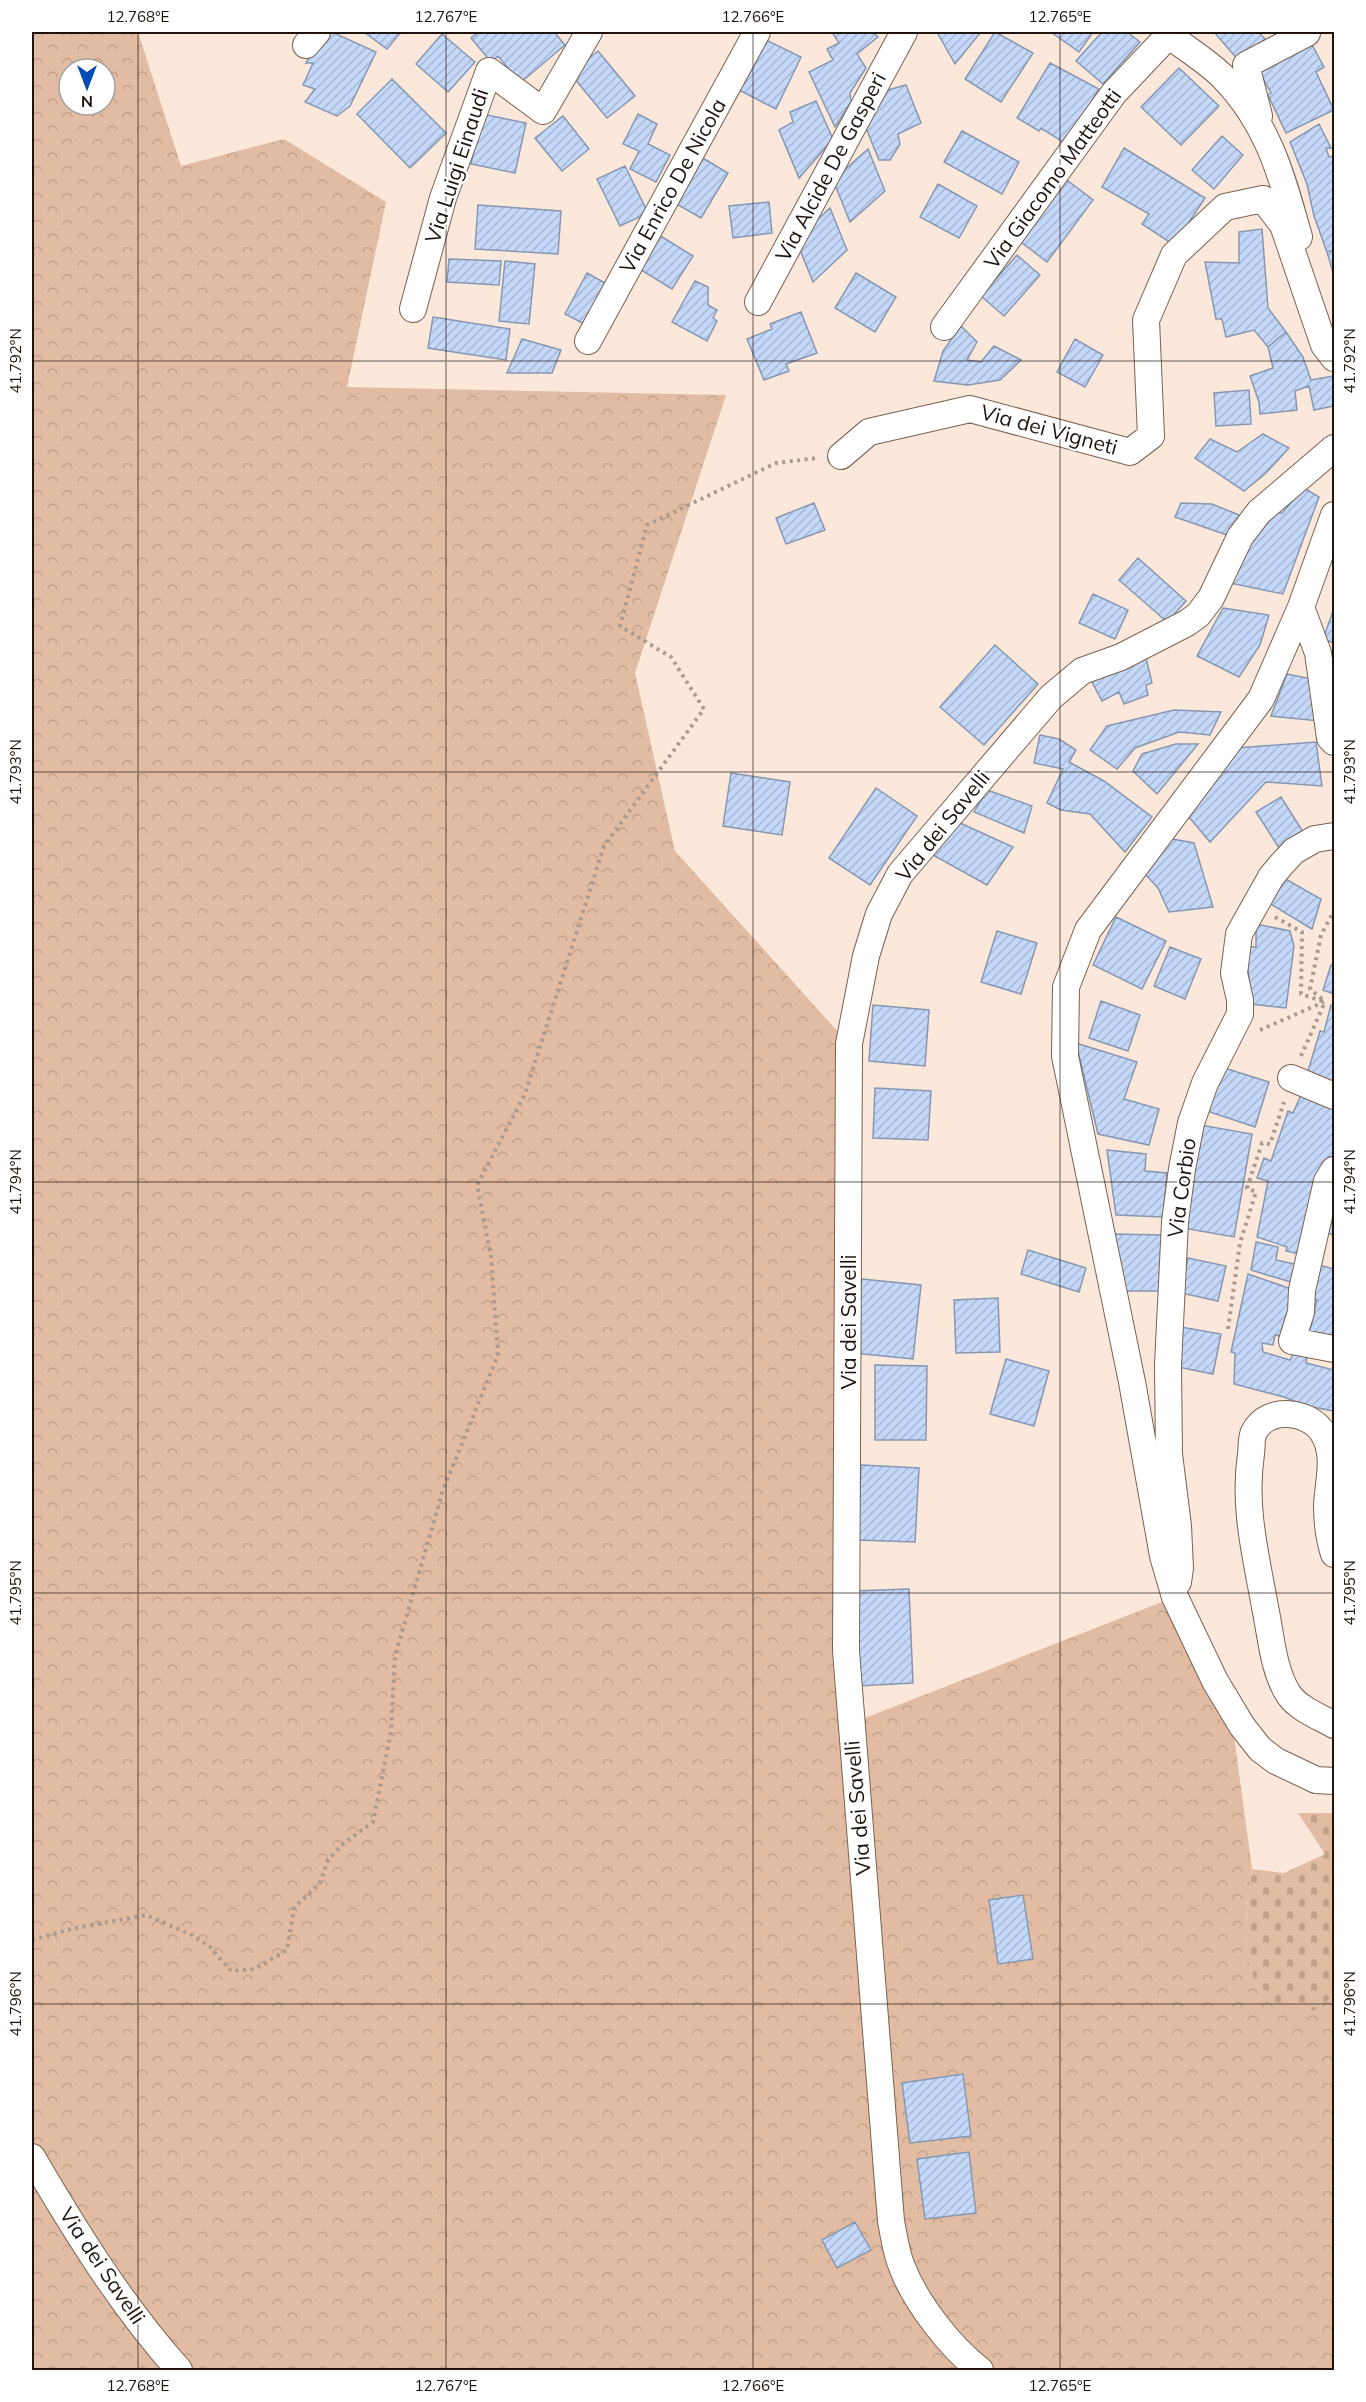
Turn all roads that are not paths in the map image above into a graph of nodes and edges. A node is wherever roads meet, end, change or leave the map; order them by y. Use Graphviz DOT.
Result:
graph roads {
  1 [pos="589,32"];
  2 [pos="757,32"];
  3 [pos="904,32"];
  4 [pos="1167,33"];
  5 [pos="1307,33"];
  6 [pos="1261,125"];
  7 [pos="758,302"];
  8 [pos="413,309"];
  9 [pos="944,327"];
  10 [pos="588,341"];
  11 [pos="1335,345"];
  12 [pos="1335,358"];
  13 [pos="1335,448"];
  14 [pos="840,456"];
  15 [pos="1335,515"];
  16 [pos="1301,607"];
  17 [pos="1335,742"];
  18 [pos="1335,836"];
  19 [pos="1291,1078"];
  20 [pos="1335,1096"];
  21 [pos="1335,1170"];
  22 [pos="1323,1249"];
  23 [pos="1335,1349"];
  24 [pos="1333,1545"];
  25 [pos="1176,1597"];
  26 [pos="1335,1725"];
  27 [pos="1334,1781"];
  28 [pos="32,2157"];
  29 [pos="179,2370"];
  30 [pos="980,2370"];
  1 -- 8 [label="street, Via Luigi Einaudi"];
  2 -- 10 [label="street, Via Enrico De Nicola"];
  3 -- 7 [label="street, Via Alcide De Gasperi"];
  4 -- 6 [label="street"];
  4 -- 9 [label="street, Via Giacomo Matteotti"];
  5 -- 6 [label="street"];
  6 -- 11 [label="street"];
  12 -- 14 [label="street, Via dei Vigneti"];
  13 -- 30 [label="street, Via dei Savelli"];
  15 -- 16 [label="street"];
  16 -- 17 [label="street"];
  16 -- 25 [label="street"];
  18 -- 25 [label="street, Via Corbio"];
  19 -- 20 [label="street"];
  21 -- 22 [label="street"];
  22 -- 23 [label="street"];
  24 -- 26 [label="street"];
  25 -- 27 [label="street"];
  28 -- 29 [label="street, Via dei Savelli"];
}
